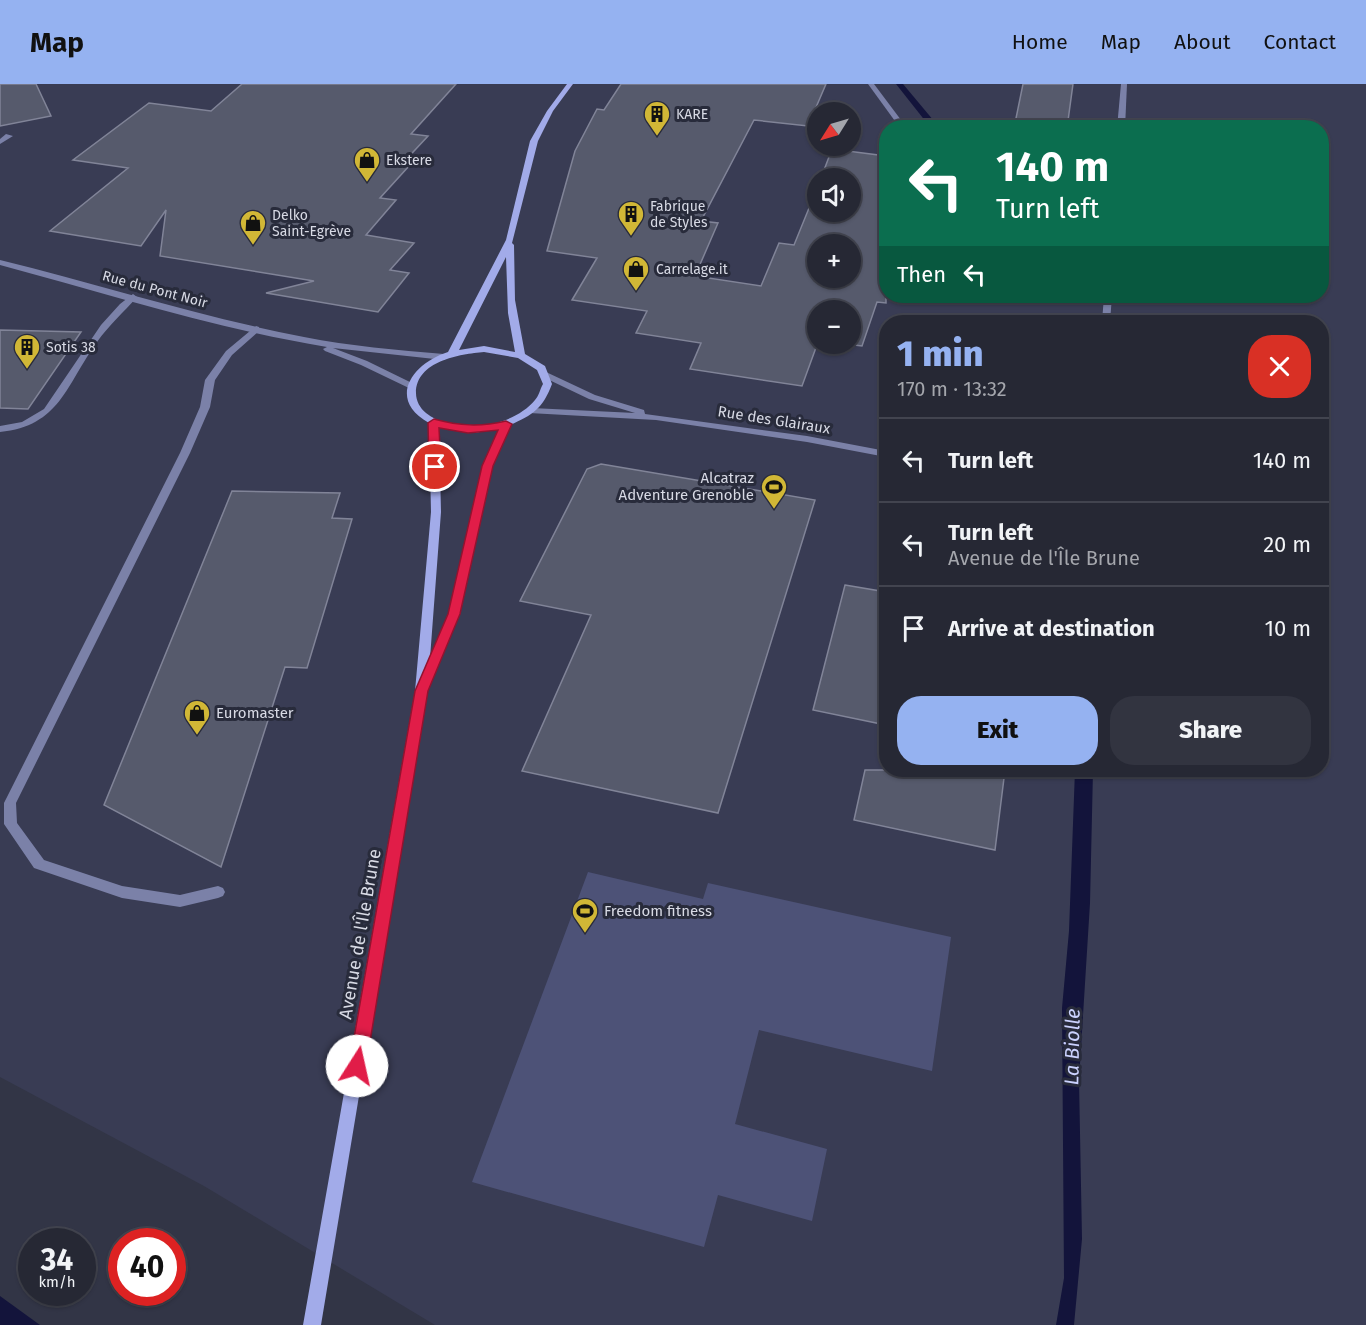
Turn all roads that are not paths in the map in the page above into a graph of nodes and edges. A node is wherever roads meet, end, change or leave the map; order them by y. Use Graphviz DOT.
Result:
graph roads {
  1 [pos="570,84"];
  2 [pos="1124,84"];
  3 [pos="872,85"];
  4 [pos="898,120"];
  5 [pos="1122,120"];
  6 [pos="9,136"];
  7 [pos="0,142"];
  8 [pos="510,240"];
  9 [pos="0,261"];
  10 [pos="134,297"];
  11 [pos="256,329"];
  12 [pos="304,340"];
  13 [pos="520,354"];
  14 [pos="449,355"];
  15 [pos="546,375"];
  16 [pos="411,386"];
  17 [pos="532,411"];
  18 [pos="656,417"];
  19 [pos="434,423"];
  20 [pos="506,424"];
  21 [pos="0,429"];
  22 [pos="879,453"];
  23 [pos="422,691"];
  24 [pos="218,892"];
  25 [pos="312,1325"];
  1 -- 8 [label="street"];
  2 -- 5 [label="street"];
  3 -- 4 [label="street"];
  6 -- 7 [label="street"];
  8 -- 13 [label="street"];
  8 -- 14 [label="street"];
  9 -- 10 [label="street, Rue du Pont Noir"];
  10 -- 11 [label="street, Rue du Pont Noir"];
  10 -- 21 [label="street"];
  11 -- 12 [label="street, Rue du Pont Noir"];
  11 -- 24 [label="street"];
  12 -- 14 [label="street, Rue du Pont Noir"];
  12 -- 16 [label="street, Rue du Pont Noir"];
  13 -- 14 [label="street"];
  13 -- 15 [label="street"];
  14 -- 16 [label="street"];
  15 -- 17 [label="street"];
  15 -- 18 [label="street, Rue des Glairaux"];
  16 -- 19 [label="street"];
  17 -- 18 [label="street, Rue des Glairaux"];
  17 -- 20 [label="street"];
  18 -- 22 [label="street, Rue des Glairaux"];
  19 -- 20 [label="street"];
  19 -- 23 [label="street, Avenue de l'Île Brune"];
  20 -- 23 [label="street, Avenue de l'Île Brune"];
  23 -- 25 [label="street, Avenue de l'Île Brune"];
}
